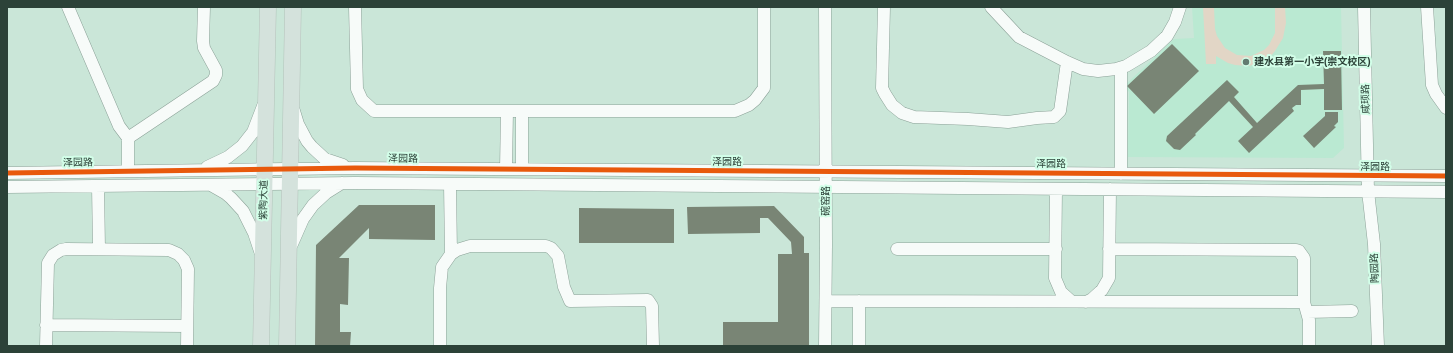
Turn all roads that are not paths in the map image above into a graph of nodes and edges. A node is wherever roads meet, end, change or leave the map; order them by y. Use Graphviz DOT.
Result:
graph roads {
  1 [pos="68,7"];
  2 [pos="204,7"];
  3 [pos="268,7"];
  4 [pos="293,7"];
  5 [pos="355,7"];
  6 [pos="764,7"];
  7 [pos="825,7"];
  8 [pos="884,7"];
  9 [pos="991,7"];
  10 [pos="1180,7"];
  11 [pos="1364,7"];
  12 [pos="1426,7"];
  13 [pos="1067,62"];
  14 [pos="1121,68"];
  15 [pos="266,99"];
  16 [pos="291,100"];
  17 [pos="1446,108"];
  18 [pos="507,111"];
  19 [pos="522,111"];
  20 [pos="128,138"];
  21 [pos="350,168"];
  22 [pos="506,169"];
  23 [pos="522,169"];
  24 [pos="200,170"];
  25 [pos="128,171"];
  26 [pos="826,172"];
  27 [pos="7,173"];
  28 [pos="1121,174"];
  29 [pos="264,176"];
  30 [pos="290,176"];
  31 [pos="1368,176"];
  32 [pos="1446,176"];
  33 [pos="343,183"];
  34 [pos="450,184"];
  35 [pos="210,185"];
  36 [pos="98,186"];
  37 [pos="7,187"];
  38 [pos="826,187"];
  39 [pos="1056,189"];
  40 [pos="1110,189"];
  41 [pos="1368,191"];
  42 [pos="1446,192"];
  43 [pos="99,249"];
  44 [pos="897,249"];
  45 [pos="1056,249"];
  46 [pos="1109,249"];
  47 [pos="452,254"];
  48 [pos="262,260"];
  49 [pos="288,263"];
  50 [pos="826,301"];
  51 [pos="859,301"];
  52 [pos="1071,302"];
  53 [pos="1086,302"];
  54 [pos="1306,307"];
  55 [pos="1352,311"];
  56 [pos="46,325"];
  57 [pos="187,326"];
  58 [pos="46,346"];
  59 [pos="187,346"];
  60 [pos="261,346"];
  61 [pos="286,346"];
  62 [pos="440,346"];
  63 [pos="653,346"];
  64 [pos="825,346"];
  65 [pos="859,346"];
  66 [pos="1309,346"];
  67 [pos="1378,346"];
  1 -- 20 [label="street"];
  2 -- 20 [label="street"];
  3 -- 15 [label="main road, 紫陶大道"];
  4 -- 16 [label="main road"];
  5 -- 18 [label="street"];
  6 -- 19 [label="street"];
  7 -- 26 [label="street, 碗窑路"];
  8 -- 13 [label="street"];
  9 -- 13 [label="street"];
  10 -- 14 [label="street"];
  11 -- 31 [label="street, 咸顼路"];
  12 -- 17 [label="street"];
  13 -- 14 [label="street"];
  14 -- 28 [label="street"];
  15 -- 24 [label="street"];
  15 -- 29 [label="main road, 紫陶大道"];
  16 -- 21 [label="street"];
  16 -- 30 [label="main road"];
  18 -- 19 [label="street"];
  18 -- 22 [label="street"];
  19 -- 23 [label="street"];
  20 -- 25 [label="street"];
  21 -- 22 [label="street, 泽园路"];
  21 -- 30 [label="street, 泽园路"];
  22 -- 23 [label="street, 泽园路"];
  23 -- 26 [label="street, 泽园路"];
  24 -- 25 [label="street, 泽园路"];
  24 -- 29 [label="street, 泽园路"];
  25 -- 27 [label="street, 泽园路"];
  26 -- 28 [label="street, 泽园路"];
  26 -- 38 [label="street, 碗窑路"];
  28 -- 31 [label="street, 泽园路"];
  29 -- 30 [label="street, 泽园路"];
  29 -- 35 [label="street, 泽园路"];
  29 -- 48 [label="main road, 紫陶大道"];
  30 -- 33 [label="street, 泽园路"];
  30 -- 49 [label="main road"];
  31 -- 32 [label="street, 泽园路"];
  31 -- 41 [label="street, 咸顼路"];
  33 -- 34 [label="street, 泽园路"];
  33 -- 49 [label="street"];
  34 -- 38 [label="street, 泽园路"];
  34 -- 47 [label="street"];
  35 -- 36 [label="street, 泽园路"];
  35 -- 48 [label="street"];
  36 -- 37 [label="street, 泽园路"];
  36 -- 43 [label="street"];
  38 -- 39 [label="street, 泽园路"];
  38 -- 50 [label="street, 碗窑路"];
  39 -- 40 [label="street, 泽园路"];
  39 -- 45 [label="street"];
  40 -- 41 [label="street, 泽园路"];
  40 -- 46 [label="street"];
  41 -- 42 [label="street, 泽园路"];
  41 -- 67 [label="street, 陶园路"];
  43 -- 56 [label="street"];
  43 -- 57 [label="street"];
  44 -- 45 [label="street"];
  45 -- 52 [label="street"];
  46 -- 53 [label="street"];
  46 -- 54 [label="street"];
  47 -- 62 [label="street"];
  47 -- 63 [label="street"];
  48 -- 60 [label="main road, 紫陶大道"];
  49 -- 61 [label="main road"];
  50 -- 51 [label="street"];
  50 -- 64 [label="street, 碗窑路"];
  51 -- 52 [label="street"];
  51 -- 65 [label="street"];
  52 -- 53 [label="street"];
  53 -- 54 [label="street"];
  54 -- 55 [label="street"];
  54 -- 66 [label="street"];
  56 -- 57 [label="street"];
  56 -- 58 [label="street"];
  57 -- 59 [label="street"];
}
